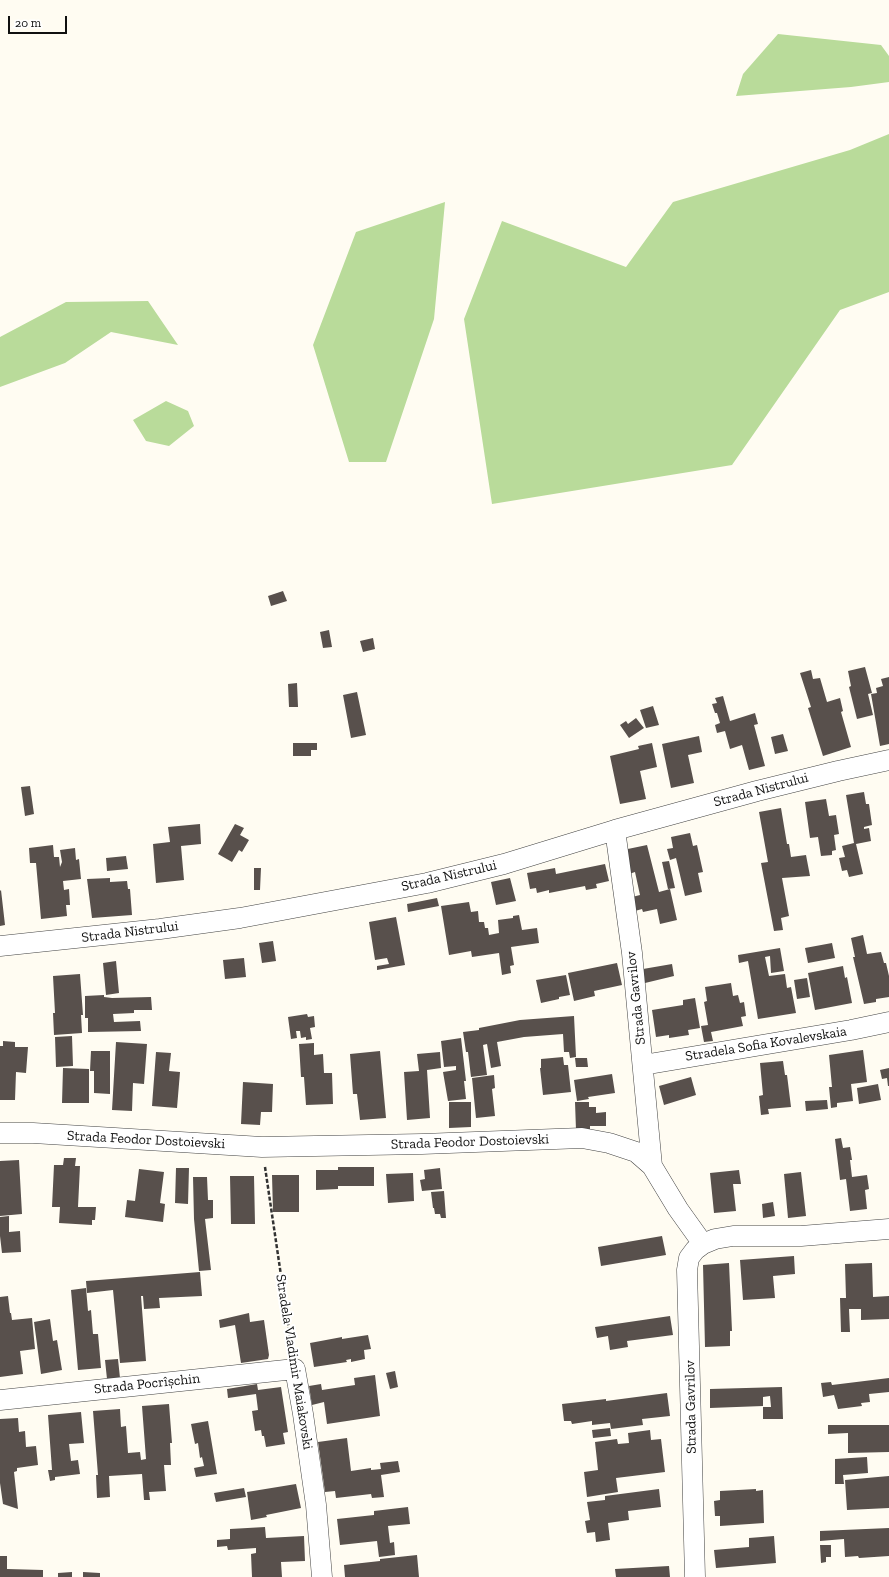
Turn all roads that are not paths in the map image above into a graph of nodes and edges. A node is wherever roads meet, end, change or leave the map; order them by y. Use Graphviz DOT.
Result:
graph roads {
  1 [pos="889,760"];
  2 [pos="615,830"];
  3 [pos="0,946"];
  4 [pos="889,1022"];
  5 [pos="643,1064"];
  6 [pos="0,1133"];
  7 [pos="652,1166"];
  8 [pos="889,1229"];
  9 [pos="703,1244"];
  10 [pos="295,1369"];
  11 [pos="0,1400"];
  12 [pos="322,1577"];
  13 [pos="695,1577"];
  1 -- 2 [label="street, Strada Nistrului"];
  2 -- 3 [label="street, Strada Nistrului"];
  2 -- 5 [label="street, Strada Gavrilov"];
  4 -- 5 [label="street, Stradela Sofia Kovalevskaia"];
  5 -- 7 [label="street, Strada Gavrilov"];
  6 -- 7 [label="street, Strada Feodor Dostoievski"];
  7 -- 9 [label="street, Strada Feodor Dostoievski"];
  8 -- 9 [label="street"];
  9 -- 13 [label="street, Strada Gavrilov"];
  10 -- 11 [label="street, Strada Pocrîșchin"];
  10 -- 12 [label="street, Stradela Vladimir Maiakovski"];
}
